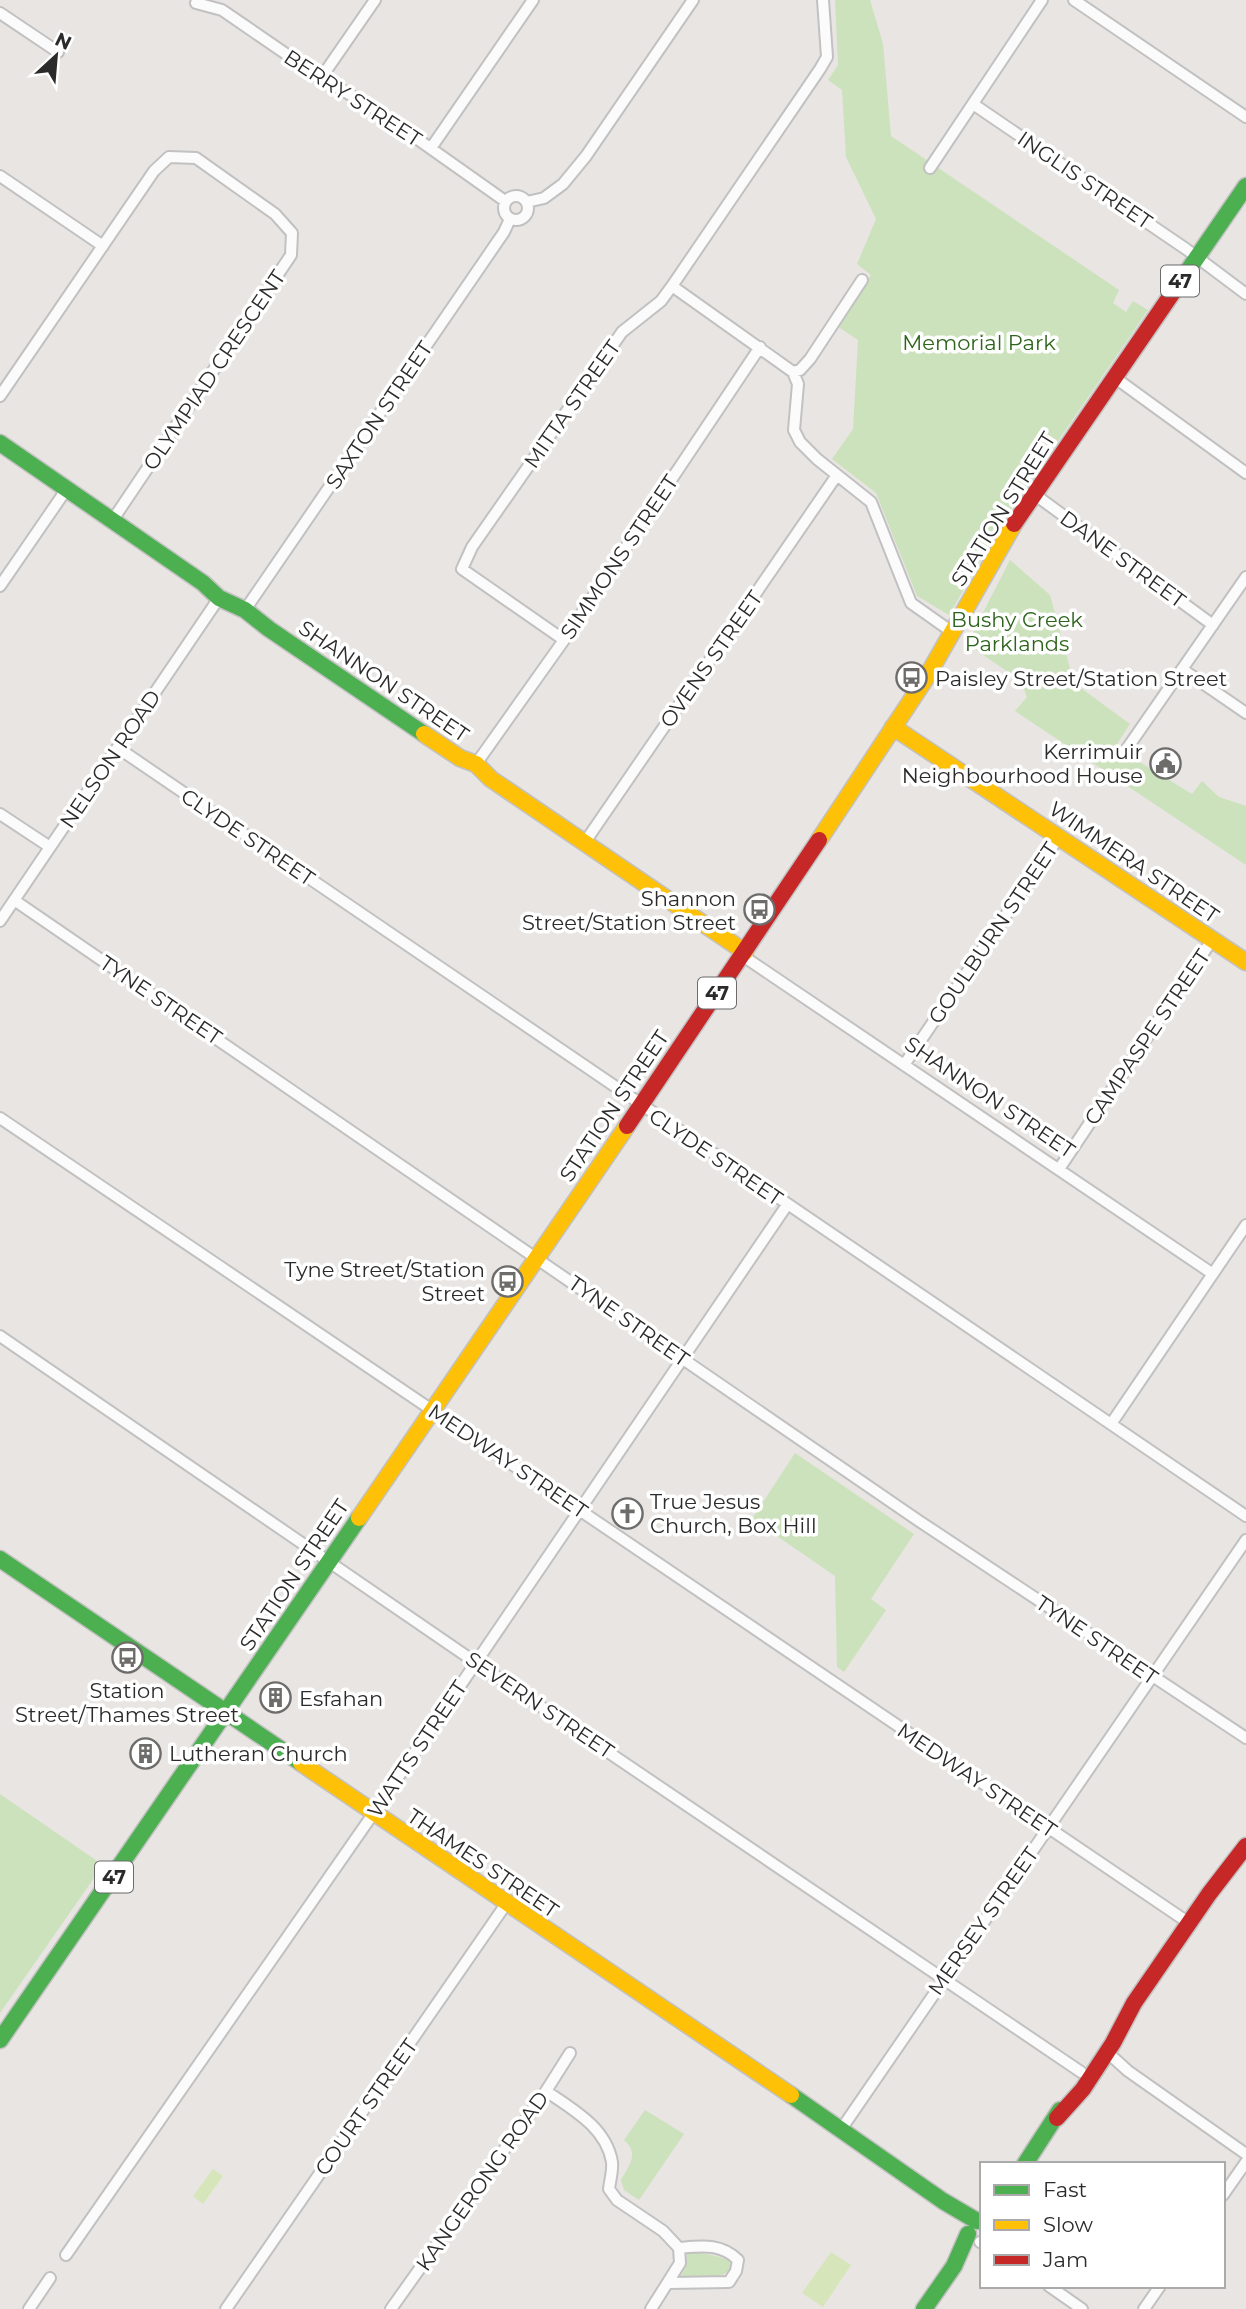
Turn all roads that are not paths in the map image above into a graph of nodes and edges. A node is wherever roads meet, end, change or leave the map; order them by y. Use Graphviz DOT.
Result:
graph roads {
  1 [pos="375,0"];
  2 [pos="533,0"];
  3 [pos="693,0"];
  4 [pos="823,0"];
  5 [pos="1042,0"];
  6 [pos="1074,0"];
  7 [pos="196,3"];
  8 [pos="0,13"];
  9 [pos="58,52"];
  10 [pos="321,78"];
  11 [pos="973,104"];
  12 [pos="1246,117"];
  13 [pos="431,149"];
  14 [pos="930,168"];
  15 [pos="0,176"];
  16 [pos="1246,186"];
  17 [pos="505,201"];
  18 [pos="527,202"];
  19 [pos="510,219"];
  20 [pos="103,246"];
  21 [pos="1196,257"];
  22 [pos="862,281"];
  23 [pos="672,286"];
  24 [pos="1246,294"];
  25 [pos="760,347"];
  26 [pos="793,372"];
  27 [pos="1114,377"];
  28 [pos="0,396"];
  29 [pos="0,443"];
  30 [pos="1246,473"];
  31 [pos="837,475"];
  32 [pos="66,490"];
  33 [pos="1034,494"];
  34 [pos="112,521"];
  35 [pos="1246,577"];
  36 [pos="0,586"];
  37 [pos="219,598"];
  38 [pos="246,610"];
  39 [pos="1213,625"];
  40 [pos="952,632"];
  41 [pos="564,640"];
  42 [pos="1182,669"];
  43 [pos="1246,713"];
  44 [pos="893,727"];
  45 [pos="118,748"];
  46 [pos="1126,750"];
  47 [pos="475,764"];
  48 [pos="0,814"];
  49 [pos="1059,836"];
  50 [pos="585,842"];
  51 [pos="50,847"];
  52 [pos="14,900"];
  53 [pos="0,921"];
  54 [pos="1212,940"];
  55 [pos="744,954"];
  56 [pos="1246,962"];
  57 [pos="904,1065"];
  58 [pos="640,1105"];
  59 [pos="0,1118"];
  60 [pos="1059,1169"];
  61 [pos="787,1205"];
  62 [pos="1246,1225"];
  63 [pos="538,1257"];
  64 [pos="1213,1274"];
  65 [pos="0,1336"];
  66 [pos="683,1358"];
  67 [pos="433,1409"];
  68 [pos="1111,1424"];
  69 [pos="580,1510"];
  70 [pos="1246,1516"];
  71 [pos="1246,1540"];
  72 [pos="0,1559"];
  73 [pos="329,1561"];
  74 [pos="475,1662"];
  75 [pos="1152,1677"];
  76 [pos="226,1713"];
  77 [pos="1246,1738"];
  78 [pos="373,1814"];
  79 [pos="1048,1828"];
  80 [pos="1246,1834"];
  81 [pos="1246,1846"];
  82 [pos="1209,1894"];
  83 [pos="506,1904"];
  84 [pos="1189,1923"];
  85 [pos="943,1978"];
  86 [pos="1134,2003"];
  87 [pos="0,2040"];
  88 [pos="570,2053"];
  89 [pos="1105,2055"];
  90 [pos="1081,2072"];
  91 [pos="546,2091"];
  92 [pos="1056,2118"];
  93 [pos="840,2131"];
  94 [pos="1246,2154"];
  95 [pos="1026,2162"];
  96 [pos="1246,2162"];
  97 [pos="1225,2192"];
  98 [pos="978,2232"];
  99 [pos="680,2248"];
  100 [pos="66,2255"];
  101 [pos="50,2278"];
  102 [pos="669,2283"];
  103 [pos="1052,2288"];
  104 [pos="1159,2288"];
  105 [pos="29,2309"];
  106 [pos="226,2309"];
  107 [pos="391,2309"];
  108 [pos="651,2309"];
  109 [pos="924,2309"];
  110 [pos="1082,2309"];
  111 [pos="1144,2309"];
  1 -- 10 [label="street"];
  2 -- 13 [label="street"];
  3 -- 18 [label="street"];
  4 -- 23 [label="street, MITTA STREET"];
  5 -- 11 [label="street"];
  6 -- 12 [label="street"];
  7 -- 10 [label="street, BERRY STREET"];
  8 -- 9 [label="street"];
  10 -- 13 [label="street, BERRY STREET"];
  11 -- 14 [label="street"];
  11 -- 21 [label="street, INGLIS STREET"];
  13 -- 17 [label="street, BERRY STREET"];
  15 -- 20 [label="street"];
  16 -- 21 [label="main road, STATION STREET / 47"];
  17 -- 18 [label="street"];
  17 -- 19 [label="street"];
  18 -- 19 [label="street"];
  19 -- 38 [label="street, SAXTON STREET"];
  20 -- 28 [label="street, OLYMPIAD CRESCENT"];
  20 -- 34 [label="street, OLYMPIAD CRESCENT"];
  21 -- 24 [label="street, INGLIS STREET"];
  21 -- 27 [label="main road, STATION STREET / 47"];
  22 -- 26 [label="street"];
  23 -- 25 [label="street"];
  23 -- 41 [label="street, MITTA STREET"];
  25 -- 26 [label="street"];
  25 -- 41 [label="street, SIMMONS STREET"];
  26 -- 31 [label="street"];
  27 -- 30 [label="street"];
  27 -- 33 [label="main road, STATION STREET / 47"];
  29 -- 32 [label="main road, SHANNON STREET"];
  31 -- 40 [label="street"];
  31 -- 50 [label="street, OVENS STREET"];
  32 -- 34 [label="main road, SHANNON STREET"];
  32 -- 36 [label="street"];
  33 -- 39 [label="street, DANE STREET"];
  33 -- 40 [label="main road, STATION STREET / 47"];
  34 -- 37 [label="main road, SHANNON STREET"];
  35 -- 39 [label="street"];
  37 -- 38 [label="main road, SHANNON STREET"];
  37 -- 45 [label="street, NELSON ROAD"];
  38 -- 47 [label="main road, SHANNON STREET"];
  39 -- 42 [label="street"];
  40 -- 44 [label="main road, STATION STREET / 47"];
  41 -- 47 [label="street, SIMMONS STREET"];
  42 -- 43 [label="street"];
  42 -- 46 [label="street"];
  44 -- 49 [label="main road, WIMMERA STREET"];
  44 -- 55 [label="main road, STATION STREET / 47"];
  45 -- 51 [label="street, NELSON ROAD"];
  45 -- 58 [label="street, CLYDE STREET"];
  47 -- 50 [label="main road, SHANNON STREET"];
  48 -- 51 [label="street"];
  49 -- 54 [label="main road, WIMMERA STREET"];
  49 -- 57 [label="street, GOULBURN STREET"];
  50 -- 55 [label="main road, SHANNON STREET"];
  51 -- 52 [label="street, NELSON ROAD"];
  52 -- 53 [label="street, NELSON ROAD"];
  52 -- 63 [label="street, TYNE STREET"];
  54 -- 56 [label="main road, WIMMERA STREET"];
  54 -- 60 [label="street, CAMPASPE STREET"];
  55 -- 57 [label="street, SHANNON STREET"];
  55 -- 58 [label="main road, STATION STREET / 47"];
  57 -- 60 [label="street, SHANNON STREET"];
  58 -- 61 [label="street, CLYDE STREET"];
  58 -- 63 [label="main road, STATION STREET / 47"];
  59 -- 67 [label="street, MEDWAY STREET"];
  60 -- 64 [label="street, SHANNON STREET"];
  61 -- 66 [label="street, WATTS STREET"];
  61 -- 68 [label="street, CLYDE STREET"];
  62 -- 64 [label="street"];
  63 -- 66 [label="street, TYNE STREET"];
  63 -- 67 [label="main road, STATION STREET / 47"];
  64 -- 68 [label="street"];
  65 -- 73 [label="street, SEVERN STREET"];
  66 -- 69 [label="street, WATTS STREET"];
  66 -- 75 [label="street, TYNE STREET"];
  67 -- 69 [label="street, MEDWAY STREET"];
  67 -- 73 [label="main road, STATION STREET / 47"];
  68 -- 70 [label="street, CLYDE STREET"];
  69 -- 74 [label="street, WATTS STREET"];
  69 -- 79 [label="street, MEDWAY STREET"];
  71 -- 75 [label="street, MERSEY STREET"];
  72 -- 76 [label="main road, THAMES STREET"];
  73 -- 74 [label="street, SEVERN STREET"];
  73 -- 76 [label="main road, STATION STREET / 47"];
  74 -- 78 [label="street, WATTS STREET"];
  74 -- 85 [label="street, SEVERN STREET"];
  75 -- 77 [label="street, TYNE STREET"];
  75 -- 79 [label="street, MERSEY STREET"];
  76 -- 78 [label="main road, THAMES STREET"];
  76 -- 87 [label="main road, STATION STREET / 47"];
  78 -- 83 [label="main road, THAMES STREET"];
  78 -- 100 [label="street, WATTS STREET"];
  79 -- 84 [label="street, MEDWAY STREET"];
  79 -- 85 [label="street, MERSEY STREET"];
  80 -- 82 [label="main road"];
  81 -- 82 [label="main road"];
  82 -- 84 [label="main road"];
  83 -- 93 [label="main road, THAMES STREET"];
  83 -- 106 [label="street, COURT STREET"];
  84 -- 86 [label="main road"];
  85 -- 90 [label="street, SEVERN STREET"];
  85 -- 93 [label="street, MERSEY STREET"];
  86 -- 89 [label="main road"];
  86 -- 90 [label="main road"];
  88 -- 91 [label="street, KANGERONG ROAD"];
  89 -- 92 [label="main road"];
  89 -- 94 [label="street"];
  90 -- 92 [label="main road"];
  91 -- 99 [label="street"];
  91 -- 107 [label="street, KANGERONG ROAD"];
  92 -- 95 [label="main road"];
  93 -- 98 [label="main road, THAMES STREET"];
  96 -- 97 [label="street"];
  98 -- 109 [label="main road"];
  99 -- 102 [label="street"];
  99 -- 102 [label="street"];
  101 -- 105 [label="street"];
  102 -- 108 [label="street"];
  103 -- 110 [label="street"];
  104 -- 111 [label="street"];
}
